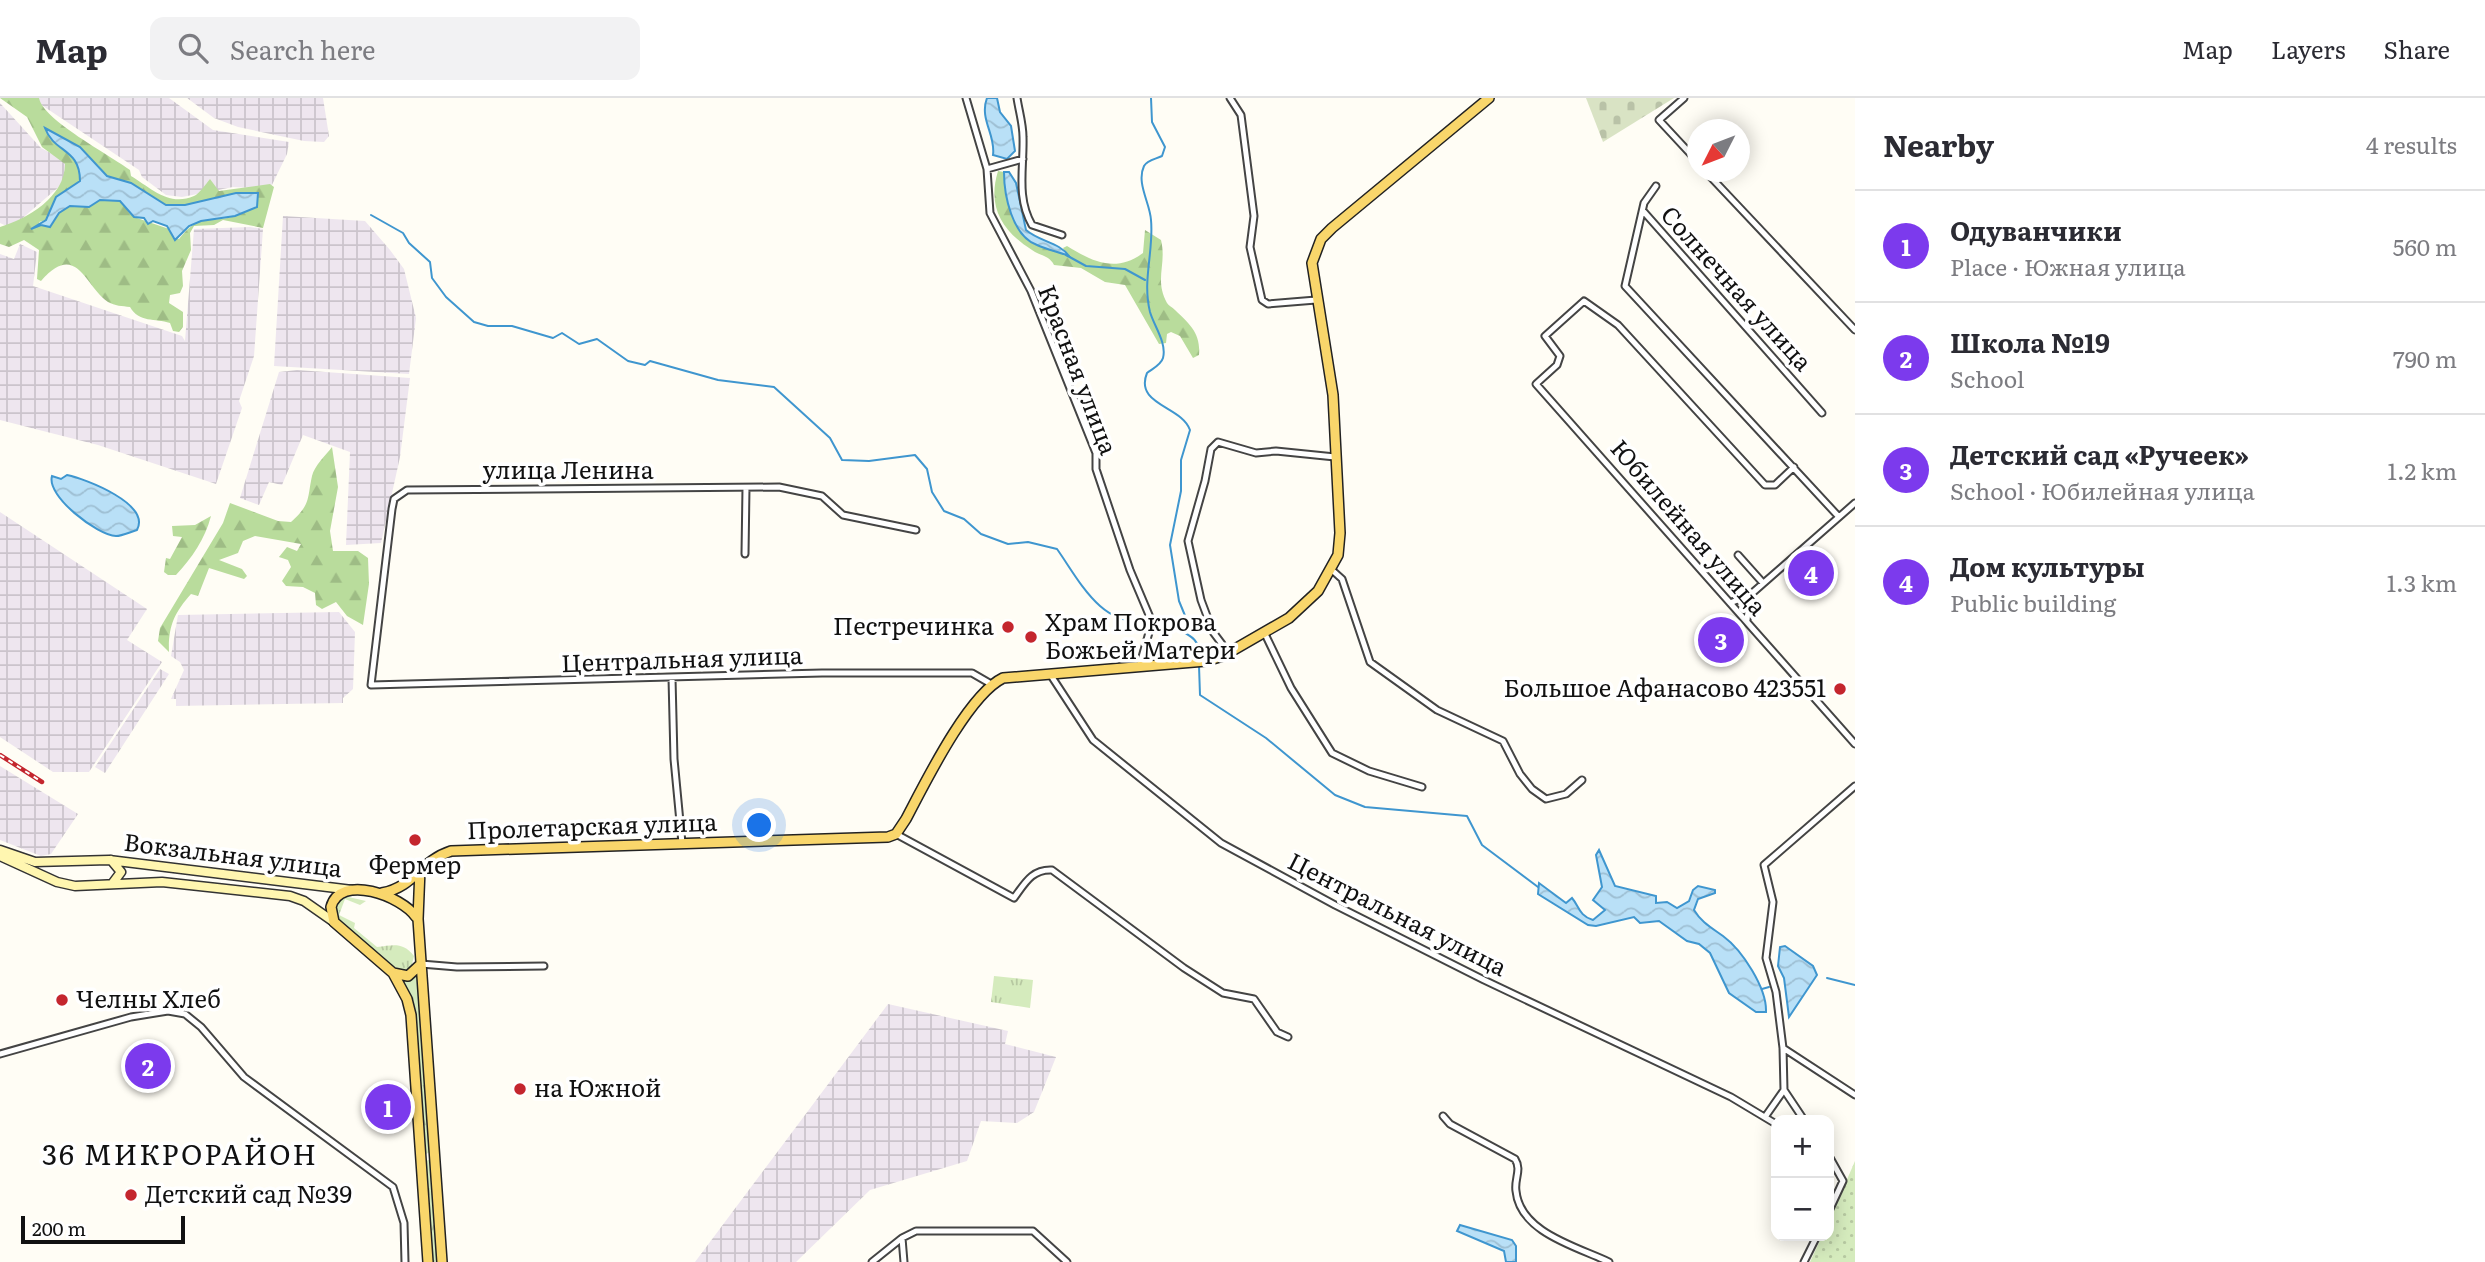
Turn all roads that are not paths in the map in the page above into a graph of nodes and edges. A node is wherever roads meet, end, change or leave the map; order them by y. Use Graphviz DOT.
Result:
graph roads {
  1 [pos="966,98"];
  2 [pos="1017,98"];
  3 [pos="1230,98"];
  4 [pos="1489,98"];
  5 [pos="1684,98"];
  6 [pos="1687,150"];
  7 [pos="1023,159"];
  8 [pos="987,169"];
  9 [pos="1715,182"];
  10 [pos="1656,186"];
  11 [pos="1644,212"];
  12 [pos="1062,235"];
  13 [pos="1316,300"];
  14 [pos="1855,330"];
  15 [pos="1822,413"];
  16 [pos="1335,457"];
  17 [pos="1794,467"];
  18 [pos="746,488"];
  19 [pos="1855,503"];
  20 [pos="1839,517"];
  21 [pos="916,530"];
  22 [pos="745,554"];
  23 [pos="1738,555"];
  24 [pos="1332,570"];
  25 [pos="1763,583"];
  26 [pos="1750,595"];
  27 [pos="1730,603"];
  28 [pos="1747,621"];
  29 [pos="1265,634"];
  30 [pos="1223,656"];
  31 [pos="1140,664"];
  32 [pos="1050,674"];
  33 [pos="672,678"];
  34 [pos="991,684"];
  35 [pos="371,685"];
  36 [pos="1855,744"];
  37 [pos="1582,780"];
  38 [pos="1855,786"];
  39 [pos="1422,787"];
  40 [pos="895,834"];
  41 [pos="682,843"];
  42 [pos="0,850"];
  43 [pos="0,856"];
  44 [pos="110,860"];
  45 [pos="58,861"];
  46 [pos="420,869"];
  47 [pos="57,882"];
  48 [pos="112,884"];
  49 [pos="352,890"];
  50 [pos="382,893"];
  51 [pos="418,919"];
  52 [pos="334,922"];
  53 [pos="421,964"];
  54 [pos="544,966"];
  55 [pos="393,973"];
  56 [pos="1288,1037"];
  57 [pos="1783,1048"];
  58 [pos="0,1054"];
  59 [pos="1796,1055"];
  60 [pos="1784,1058"];
  61 [pos="1784,1090"];
  62 [pos="1855,1095"];
  63 [pos="1801,1115"];
  64 [pos="1443,1116"];
  65 [pos="1765,1117"];
  66 [pos="1771,1121"];
  67 [pos="434,1151"];
  68 [pos="420,1152"];
  69 [pos="1834,1164"];
  70 [pos="1834,1200"];
  71 [pos="902,1238"];
  72 [pos="1814,1241"];
  73 [pos="405,1262"];
  74 [pos="428,1262"];
  75 [pos="442,1262"];
  76 [pos="872,1262"];
  77 [pos="904,1262"];
  78 [pos="1067,1262"];
  79 [pos="1609,1262"];
  80 [pos="1804,1262"];
  1 -- 8 [label="street, Красная улица"];
  2 -- 7 [label="street"];
  3 -- 13 [label="street"];
  4 -- 13 [label="main road"];
  5 -- 6 [label="street"];
  7 -- 8 [label="street"];
  7 -- 12 [label="street"];
  8 -- 31 [label="street, Красная улица"];
  9 -- 14 [label="street"];
  10 -- 11 [label="street, Солнечная улица"];
  11 -- 15 [label="street, Солнечная улица"];
  11 -- 17 [label="street"];
  13 -- 16 [label="main road"];
  16 -- 24 [label="main road"];
  16 -- 30 [label="street"];
  17 -- 20 [label="street"];
  17 -- 27 [label="street, Юбилейная улица"];
  18 -- 21 [label="street, улица Ленина"];
  18 -- 22 [label="street"];
  18 -- 35 [label="street, улица Ленина"];
  19 -- 20 [label="street"];
  20 -- 25 [label="street"];
  23 -- 25 [label="street, Юбилейная улица"];
  24 -- 29 [label="main road"];
  24 -- 37 [label="street"];
  25 -- 26 [label="street"];
  26 -- 27 [label="street"];
  26 -- 28 [label="street"];
  27 -- 28 [label="street, Юбилейная улица"];
  28 -- 36 [label="street, Юбилейная улица"];
  29 -- 30 [label="main road"];
  29 -- 39 [label="street"];
  30 -- 31 [label="main road"];
  31 -- 32 [label="main road"];
  32 -- 34 [label="main road"];
  32 -- 65 [label="street, Центральная улица"];
  33 -- 34 [label="street, Центральная улица"];
  33 -- 35 [label="street, Центральная улица"];
  33 -- 41 [label="street"];
  34 -- 40 [label="main road"];
  38 -- 57 [label="street"];
  40 -- 41 [label="main road, Пролетарская улица"];
  40 -- 56 [label="street"];
  41 -- 46 [label="main road, Пролетарская улица"];
  42 -- 45 [label="main road, Вокзальная улица"];
  43 -- 47 [label="main road, Вокзальная улица"];
  44 -- 45 [label="main road, Вокзальная улица"];
  44 -- 48 [label="main road, Вокзальная улица"];
  44 -- 49 [label="main road, Вокзальная улица"];
  45 -- 47 [label="main road"];
  46 -- 50 [label="main road, Пролетарская улица"];
  46 -- 51 [label="main road"];
  47 -- 48 [label="main road, Вокзальная улица"];
  48 -- 52 [label="main road, Вокзальная улица"];
  49 -- 50 [label="main road, Вокзальная улица"];
  49 -- 52 [label="main road, Вокзальная улица"];
  50 -- 51 [label="main road, Вокзальная улица"];
  51 -- 53 [label="main road"];
  52 -- 55 [label="main road, Вокзальная улица"];
  53 -- 54 [label="street"];
  53 -- 55 [label="main road"];
  53 -- 67 [label="main road"];
  55 -- 68 [label="main road"];
  57 -- 59 [label="street"];
  57 -- 60 [label="street"];
  58 -- 73 [label="street"];
  59 -- 60 [label="street"];
  59 -- 62 [label="street"];
  60 -- 61 [label="street"];
  61 -- 63 [label="street"];
  61 -- 65 [label="street"];
  64 -- 79 [label="street"];
  65 -- 66 [label="street, Центральная улица"];
  67 -- 68 [label="main road"];
  67 -- 75 [label="main road"];
  68 -- 74 [label="main road"];
  69 -- 70 [label="street"];
  71 -- 76 [label="street"];
  71 -- 77 [label="street"];
  71 -- 78 [label="street"];
  72 -- 80 [label="street"];
}
